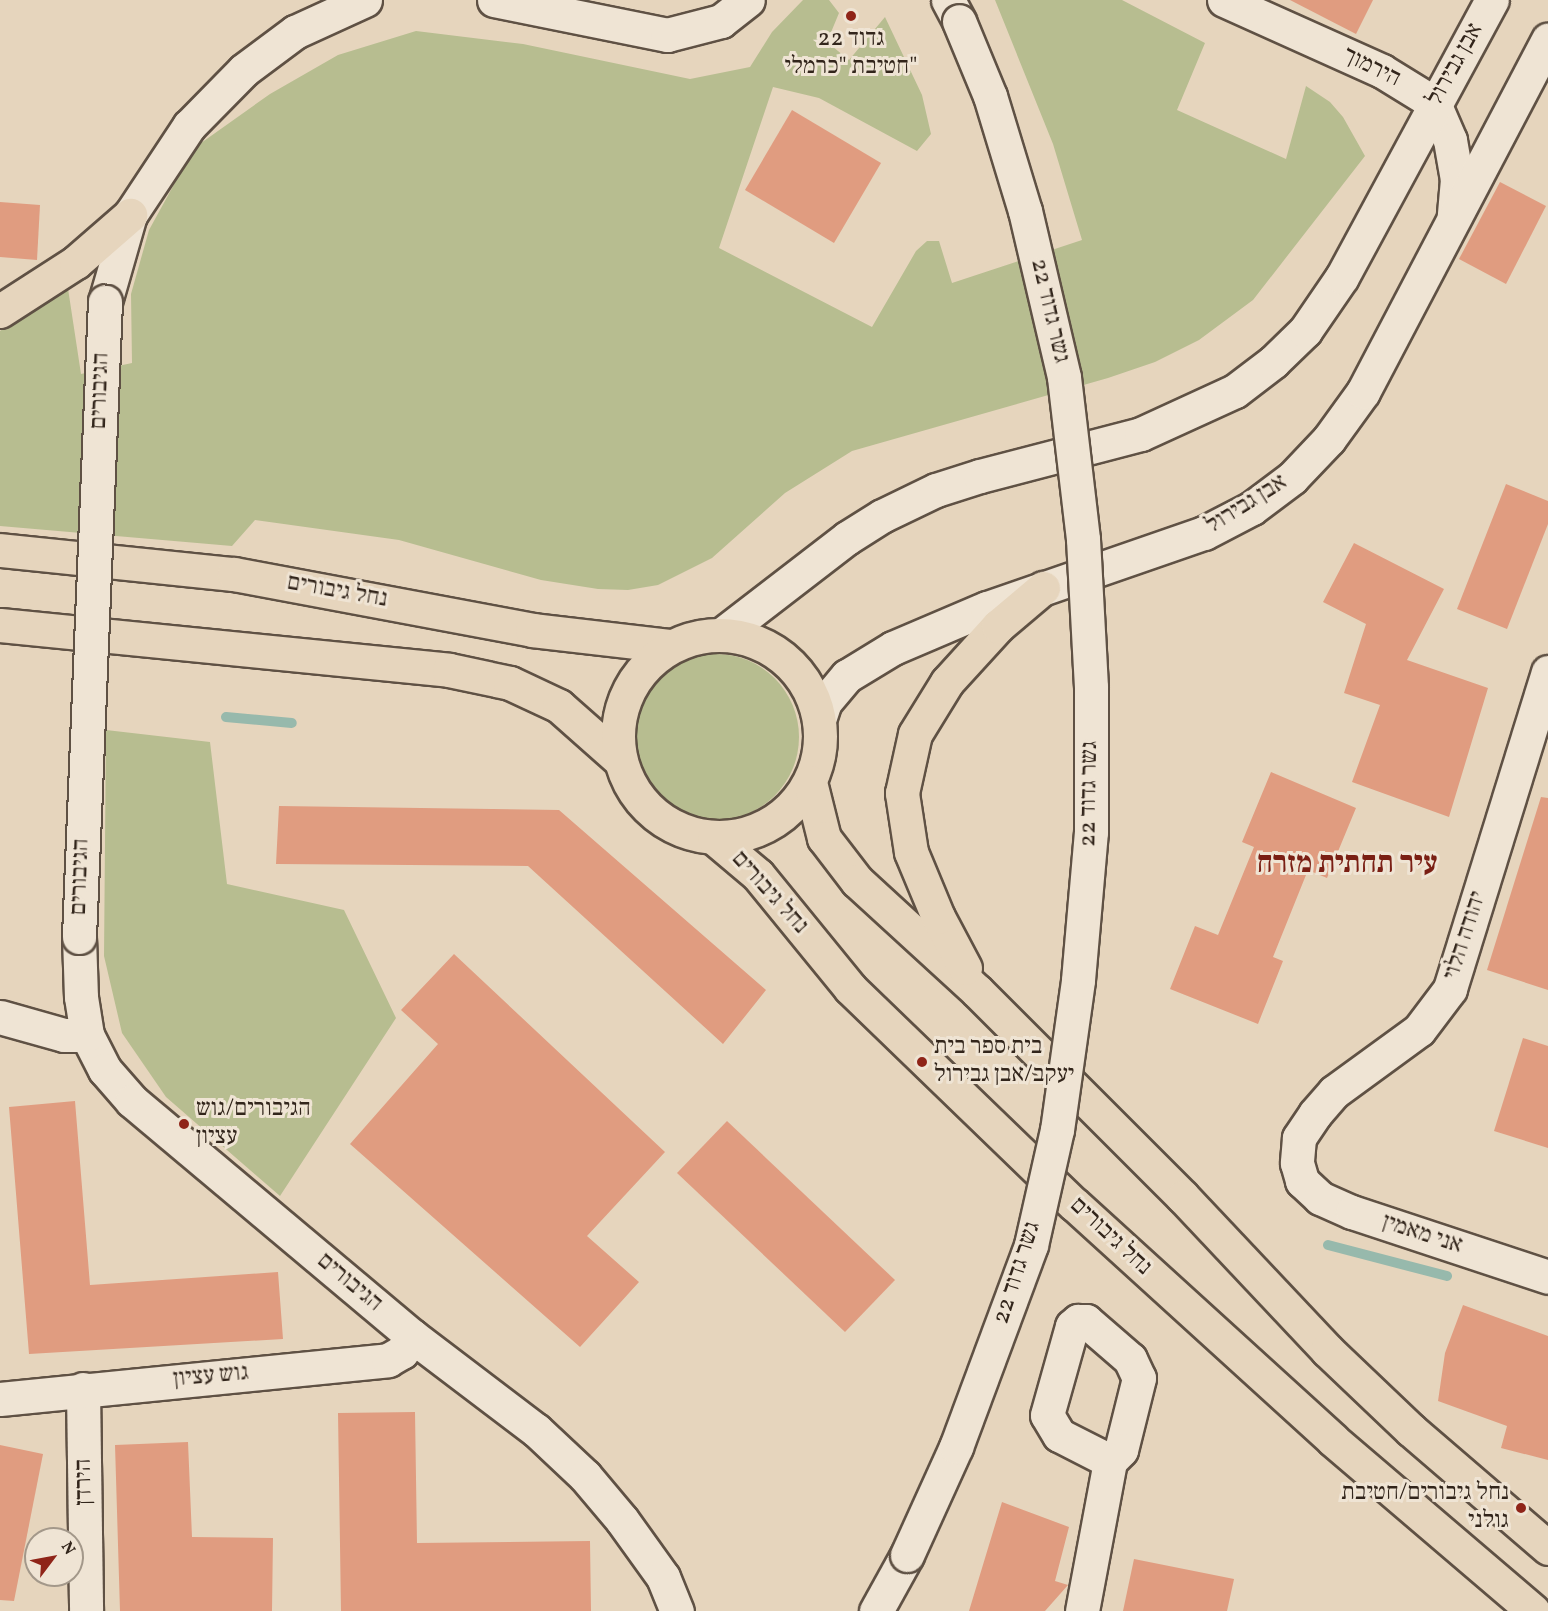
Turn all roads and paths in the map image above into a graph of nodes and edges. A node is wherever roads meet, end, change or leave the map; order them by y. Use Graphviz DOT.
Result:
graph roads {
  1 [pos="365,0"];
  2 [pos="494,0"];
  3 [pos="748,0"];
  4 [pos="1224,0"];
  5 [pos="1492,0"];
  6 [pos="318,9"];
  7 [pos="954,10"];
  8 [pos="1548,40"];
  9 [pos="1434,103"];
  10 [pos="129,215"];
  11 [pos="1453,224"];
  12 [pos="0,311"];
  13 [pos="0,550"];
  14 [pos="1043,588"];
  15 [pos="0,625"];
  16 [pos="722,635"];
  17 [pos="672,646"];
  18 [pos="1548,672"];
  19 [pos="819,720"];
  20 [pos="620,759"];
  21 [pos="810,782"];
  22 [pos="714,838"];
  23 [pos="977,991"];
  24 [pos="0,1017"];
  25 [pos="87,1035"];
  26 [pos="1302,1181"];
  27 [pos="1548,1277"];
  28 [pos="412,1336"];
  29 [pos="83,1389"];
  30 [pos="0,1399"];
  31 [pos="1110,1461"];
  32 [pos="1548,1548"];
  33 [pos="663,1577"];
  34 [pos="86,1611"];
  35 [pos="677,1611"];
  36 [pos="695,1611"];
  37 [pos="876,1611"];
  38 [pos="1082,1611"];
  39 [pos="1533,1611"];
  1 -- 6 [label="street, הגיבורים"];
  2 -- 3 [label="street"];
  4 -- 9 [label="street, הירמוך"];
  5 -- 9 [label="street, אבן גבירול"];
  6 -- 10 [label="street, הגיבורים"];
  7 -- 37 [label="street, גשר גדוד 22, bridge"];
  8 -- 11 [label="street, אבן גבירול"];
  9 -- 11 [label="street"];
  9 -- 16 [label="street, אבן גבירול"];
  10 -- 12 [label="main road"];
  10 -- 25 [label="street, הגיבורים, bridge"];
  11 -- 14 [label="street, אבן גבירול"];
  13 -- 17 [label="main road, נחל גיבורים"];
  14 -- 19 [label="street, אבן גבירול"];
  14 -- 23 [label="main road"];
  15 -- 20 [label="main road"];
  16 -- 17 [label="main road"];
  16 -- 19 [label="main road"];
  17 -- 20 [label="main road"];
  18 -- 26 [label="street, יהודה הלוי"];
  19 -- 21 [label="main road"];
  20 -- 22 [label="main road"];
  21 -- 22 [label="main road"];
  21 -- 23 [label="main road"];
  22 -- 39 [label="main road, נחל גיבורים"];
  23 -- 32 [label="main road"];
  24 -- 25 [label="street"];
  25 -- 28 [label="street, הגיבורים"];
  26 -- 27 [label="street, אני מאמין"];
  28 -- 29 [label="street, גוש עציון"];
  28 -- 33 [label="street, הגיבורים"];
  29 -- 30 [label="street, גוש עציון"];
  29 -- 34 [label="street, הירדן"];
  31 -- 38 [label="street"];
  33 -- 35 [label="street, הגיבורים"];
  33 -- 36 [label="street"];
}
